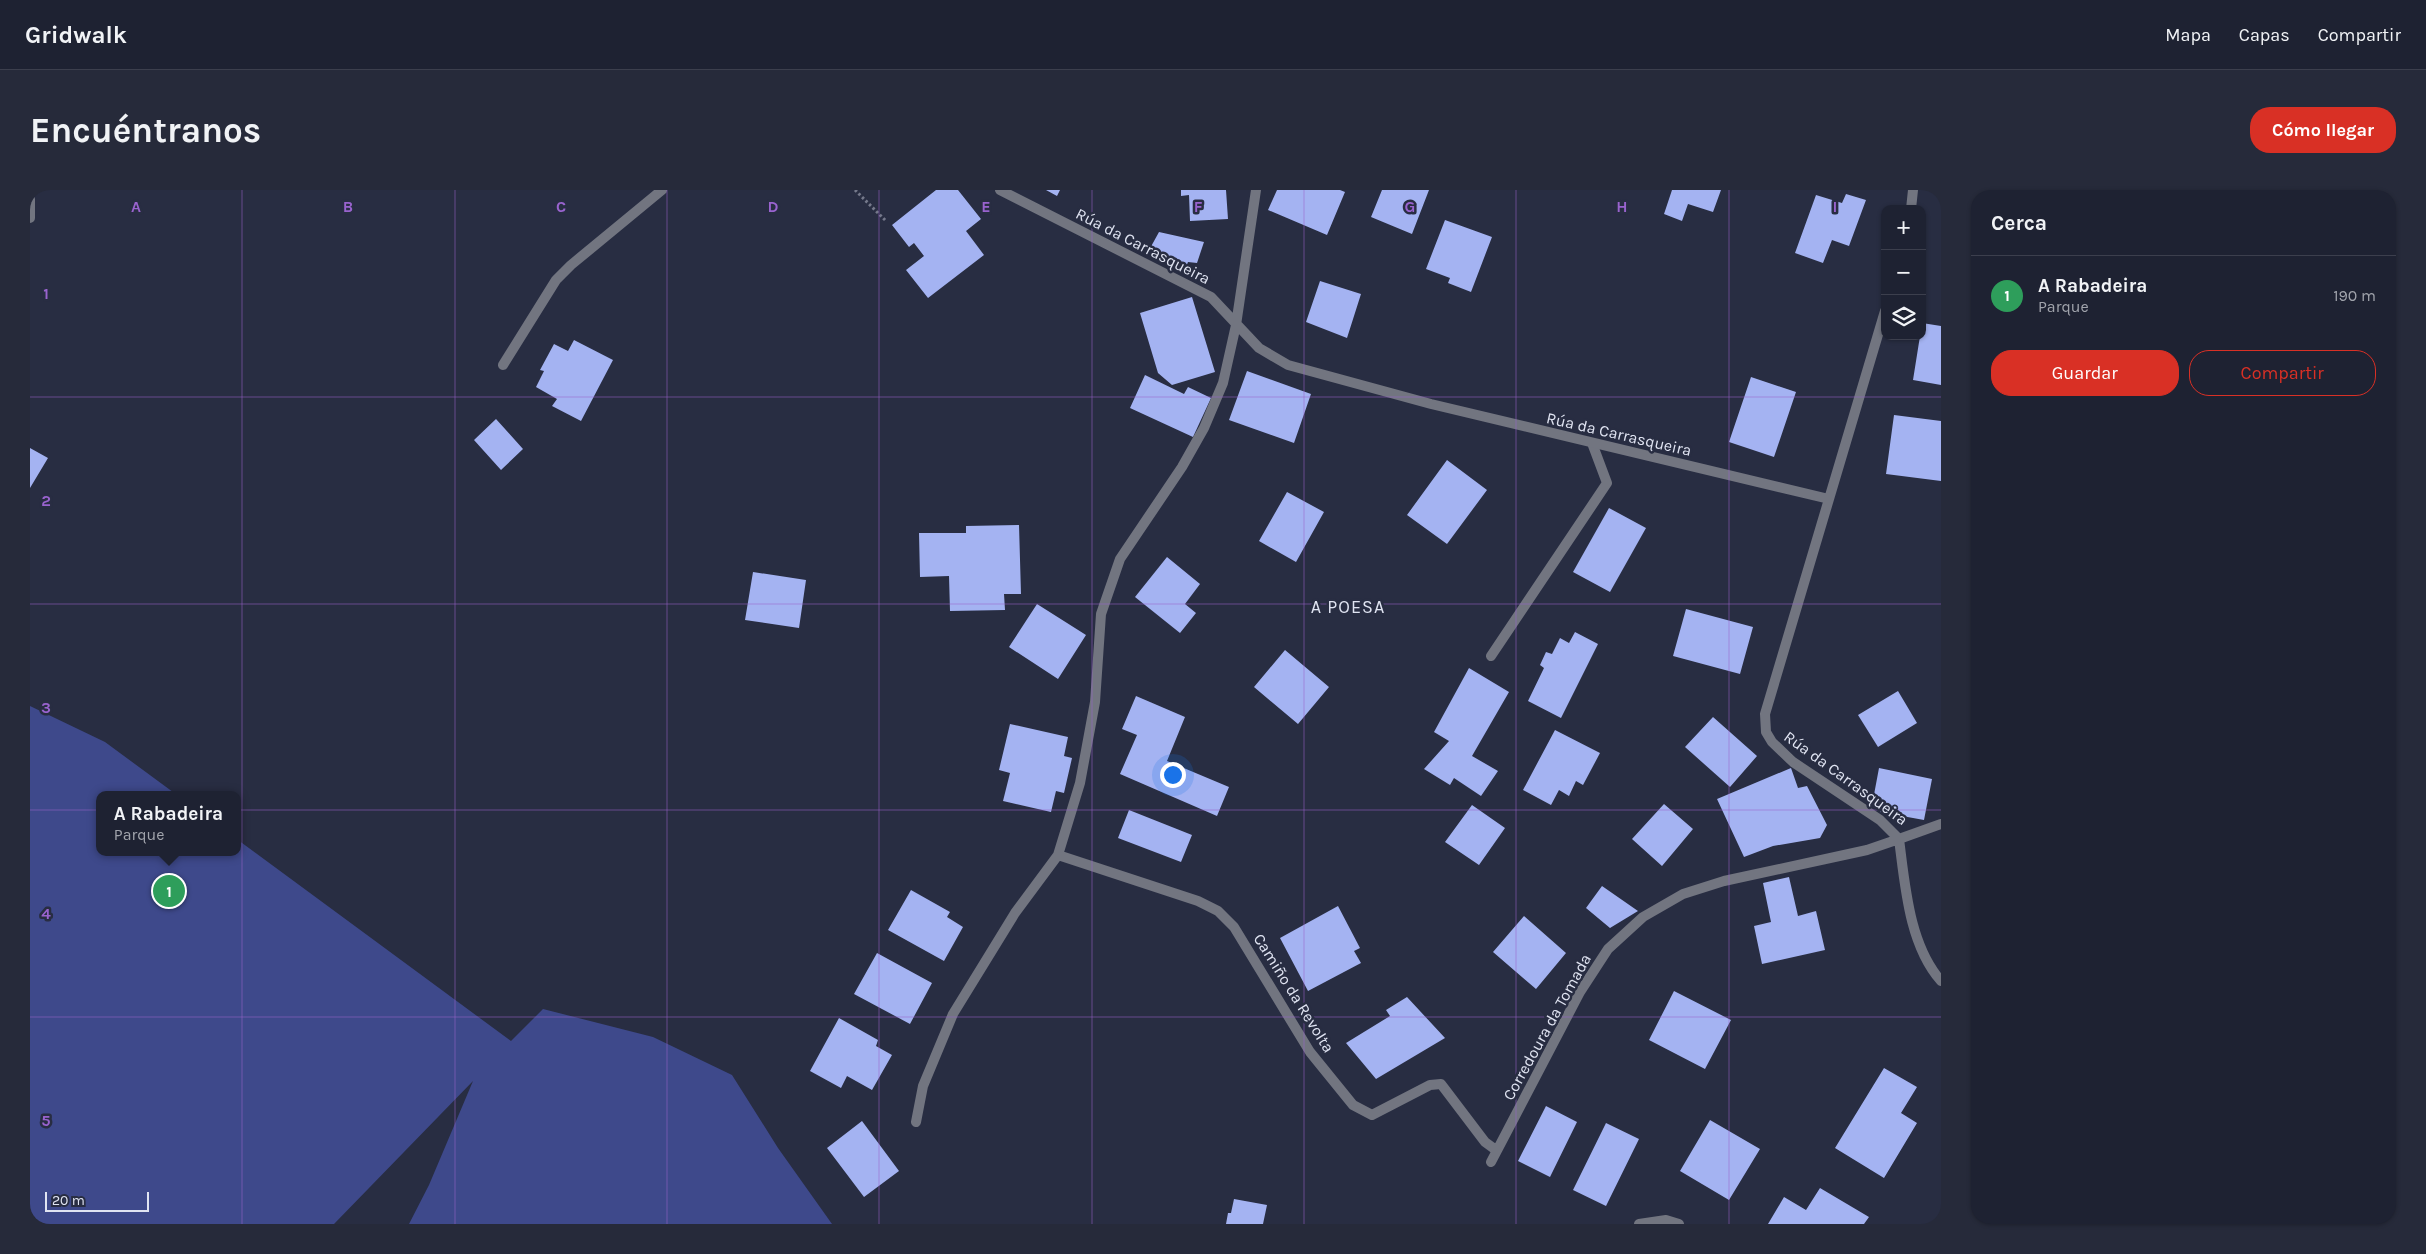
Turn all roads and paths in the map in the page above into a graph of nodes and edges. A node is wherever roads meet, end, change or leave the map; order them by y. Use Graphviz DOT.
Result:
graph roads {
  1 [pos="662,190"];
  2 [pos="855,190"];
  3 [pos="1000,190"];
  4 [pos="1256,190"];
  5 [pos="1913,190"];
  6 [pos="30,199"];
  7 [pos="1911,205"];
  8 [pos="30,218"];
  9 [pos="886,221"];
  10 [pos="1881,324"];
  11 [pos="1236,325"];
  12 [pos="502,365"];
  13 [pos="1592,443"];
  14 [pos="1829,499"];
  15 [pos="1491,656"];
  16 [pos="1941,824"];
  17 [pos="1899,839"];
  18 [pos="1058,855"];
  19 [pos="1941,981"];
  20 [pos="916,1122"];
  21 [pos="1496,1150"];
  22 [pos="1490,1162"];
  23 [pos="1639,1224"];
  24 [pos="1679,1224"];
  1 -- 12 [label="street"];
  2 -- 9 [label="path"];
  3 -- 11 [label="street, Rúa da Carrasqueira"];
  4 -- 11 [label="street"];
  5 -- 7 [label="street"];
  6 -- 8 [label="street"];
  10 -- 14 [label="street"];
  11 -- 13 [label="street, Rúa da Carrasqueira"];
  11 -- 18 [label="street"];
  13 -- 14 [label="street, Rúa da Carrasqueira"];
  13 -- 15 [label="street"];
  14 -- 17 [label="street, Rúa da Carrasqueira"];
  16 -- 17 [label="street, Rúa da Carrasqueira"];
  17 -- 19 [label="street"];
  17 -- 21 [label="street, Corredoura da Tomada"];
  18 -- 20 [label="street"];
  18 -- 21 [label="street, Camiño da Revolta"];
  21 -- 22 [label="street, Corredoura da Tomada"];
  23 -- 24 [label="street"];
}
